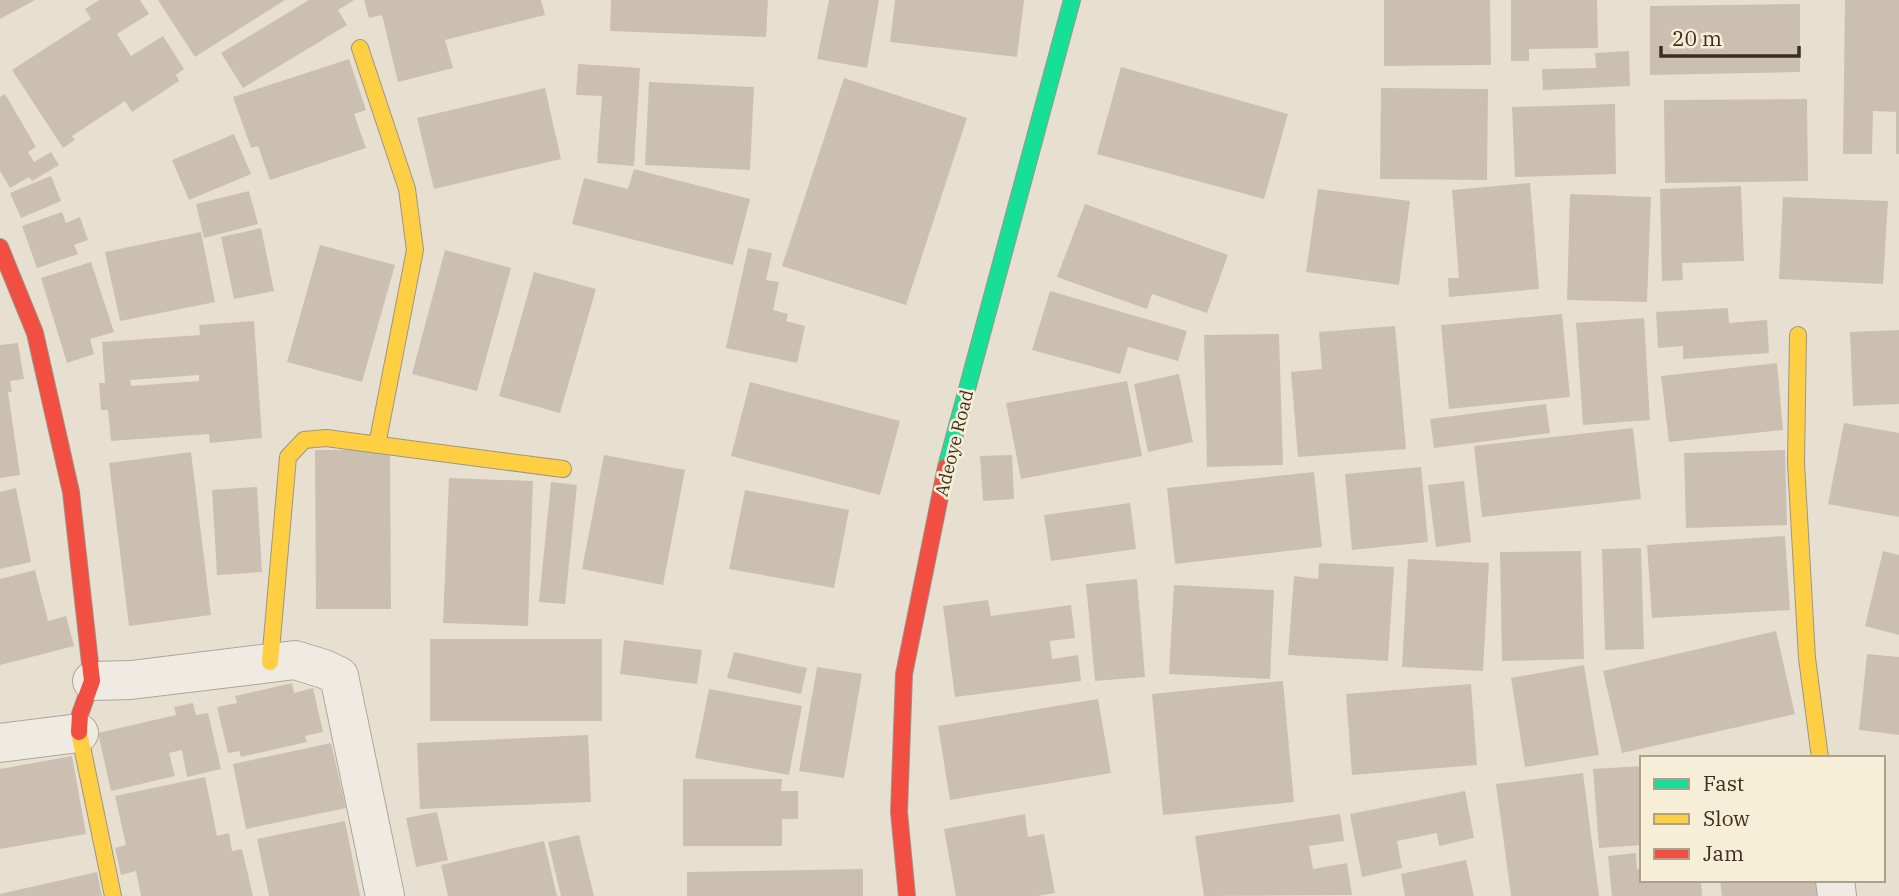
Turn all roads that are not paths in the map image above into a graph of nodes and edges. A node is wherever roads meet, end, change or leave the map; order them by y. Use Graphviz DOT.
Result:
graph roads {
  1 [pos="1072,0"];
  2 [pos="360,48"];
  3 [pos="0,247"];
  4 [pos="1798,335"];
  5 [pos="377,445"];
  6 [pos="563,469"];
  7 [pos="270,662"];
  8 [pos="92,681"];
  9 [pos="79,733"];
  10 [pos="0,743"];
  11 [pos="1819,756"];
  12 [pos="113,896"];
  13 [pos="385,896"];
  14 [pos="907,896"];
  1 -- 14 [label="street, Adeoye Road"];
  2 -- 5 [label="street"];
  3 -- 8 [label="street"];
  4 -- 11 [label="street"];
  5 -- 6 [label="street"];
  5 -- 7 [label="street"];
  7 -- 8 [label="street"];
  7 -- 13 [label="street"];
  8 -- 9 [label="street"];
  9 -- 10 [label="street"];
  9 -- 12 [label="street"];
}
